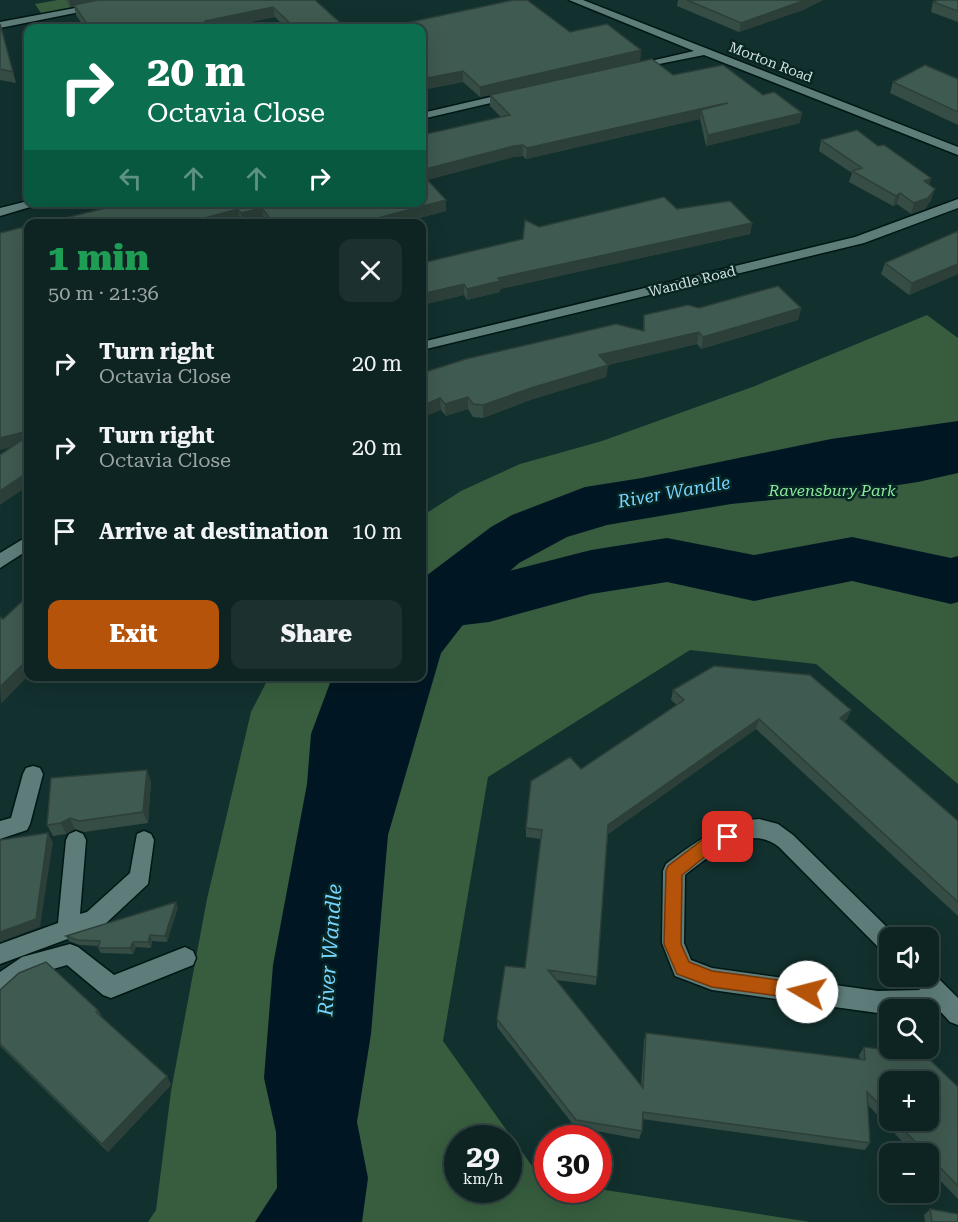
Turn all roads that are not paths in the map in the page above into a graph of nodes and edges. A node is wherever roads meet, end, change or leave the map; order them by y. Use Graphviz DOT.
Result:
graph roads {
  1 [pos="135,0"];
  2 [pos="574,0"];
  3 [pos="0,25"];
  4 [pos="704,52"];
  5 [pos="625,69"];
  6 [pos="524,93"];
  7 [pos="426,115"];
  8 [pos="958,152"];
  9 [pos="958,203"];
  10 [pos="24,206"];
  11 [pos="0,212"];
  12 [pos="426,345"];
  13 [pos="24,545"];
  14 [pos="0,562"];
  15 [pos="33,774"];
  16 [pos="0,830"];
  17 [pos="75,840"];
  18 [pos="144,840"];
  19 [pos="68,929"];
  20 [pos="879,933"];
  21 [pos="0,954"];
  22 [pos="185,958"];
  23 [pos="0,985"];
  24 [pos="933,987"];
  25 [pos="952,1007"];
  1 -- 3 [label="street"];
  2 -- 4 [label="street, Morton Road"];
  4 -- 5 [label="street"];
  4 -- 8 [label="street, Morton Road"];
  6 -- 7 [label="street"];
  9 -- 12 [label="street, Wandle Road"];
  10 -- 11 [label="street"];
  13 -- 14 [label="street"];
  15 -- 16 [label="street"];
  17 -- 19 [label="street"];
  18 -- 19 [label="street"];
  19 -- 21 [label="street"];
  20 -- 25 [label="street"];
  22 -- 23 [label="street"];
  24 -- 25 [label="street"];
}
